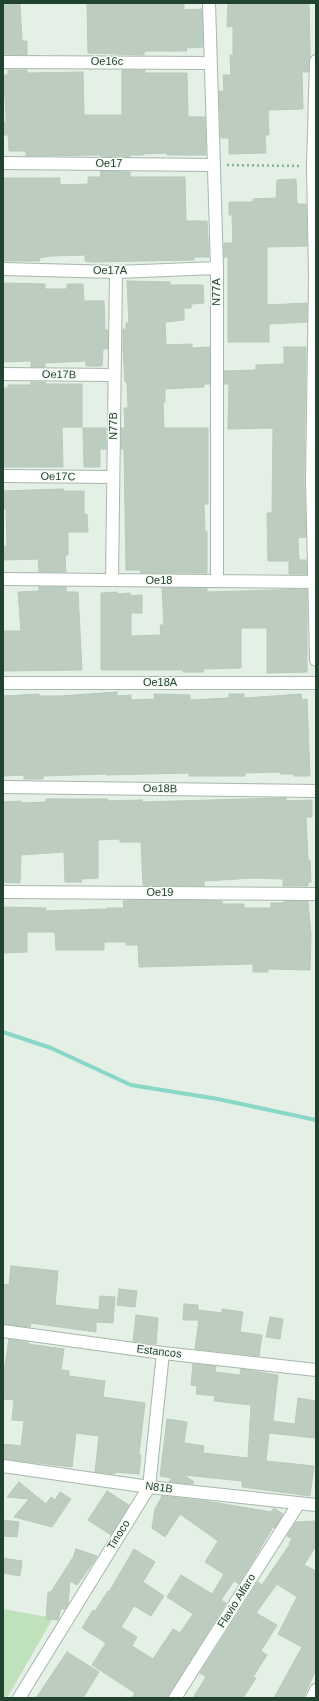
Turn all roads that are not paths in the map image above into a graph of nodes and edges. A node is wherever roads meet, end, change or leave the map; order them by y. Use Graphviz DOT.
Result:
graph roads {
  1 [pos="209,3"];
  2 [pos="316,60"];
  3 [pos="3,62"];
  4 [pos="210,63"];
  5 [pos="3,163"];
  6 [pos="214,165"];
  7 [pos="315,166"];
  8 [pos="217,268"];
  9 [pos="3,269"];
  10 [pos="116,272"];
  11 [pos="316,277"];
  12 [pos="3,374"];
  13 [pos="114,375"];
  14 [pos="315,378"];
  15 [pos="3,476"];
  16 [pos="113,477"];
  17 [pos="314,480"];
  18 [pos="3,579"];
  19 [pos="112,580"];
  20 [pos="217,581"];
  21 [pos="315,582"];
  22 [pos="316,660"];
  23 [pos="3,683"];
  24 [pos="316,683"];
  25 [pos="3,787"];
  26 [pos="316,791"];
  27 [pos="3,892"];
  28 [pos="316,894"];
  29 [pos="3,1331"];
  30 [pos="163,1353"];
  31 [pos="316,1370"];
  32 [pos="3,1466"];
  33 [pos="149,1487"];
  34 [pos="299,1503"];
  35 [pos="316,1505"];
  36 [pos="316,1690"];
  37 [pos="19,1698"];
  38 [pos="176,1698"];
  39 [pos="312,1698"];
  1 -- 4 [label="street, N77A"];
  2 -- 7 [label="street"];
  3 -- 4 [label="street, Oe16c"];
  4 -- 6 [label="street, N77A"];
  5 -- 6 [label="street, Oe17"];
  6 -- 8 [label="street, N77A"];
  7 -- 11 [label="street"];
  8 -- 10 [label="street, Oe17A"];
  8 -- 20 [label="street, N77A"];
  9 -- 10 [label="street, Oe17A"];
  10 -- 13 [label="street, N77B"];
  11 -- 14 [label="street"];
  12 -- 13 [label="street, Oe17B"];
  13 -- 16 [label="street, N77B"];
  14 -- 17 [label="street"];
  15 -- 16 [label="street, Oe17C"];
  16 -- 19 [label="street, N77B"];
  17 -- 21 [label="street"];
  18 -- 19 [label="street, Oe18"];
  19 -- 20 [label="street, Oe18"];
  20 -- 21 [label="street, Oe18"];
  21 -- 22 [label="street"];
  23 -- 24 [label="street, Oe18A"];
  25 -- 26 [label="street, Oe18B"];
  27 -- 28 [label="street, Oe19"];
  29 -- 30 [label="street, Estancos"];
  30 -- 31 [label="street, Estancos"];
  30 -- 33 [label="street, Tinoco"];
  32 -- 33 [label="street, N81B"];
  33 -- 34 [label="street, N81B"];
  33 -- 37 [label="street, Tinoco"];
  34 -- 35 [label="street, N81B"];
  34 -- 38 [label="street, Flavio Alfaro"];
  36 -- 39 [label="street"];
}
